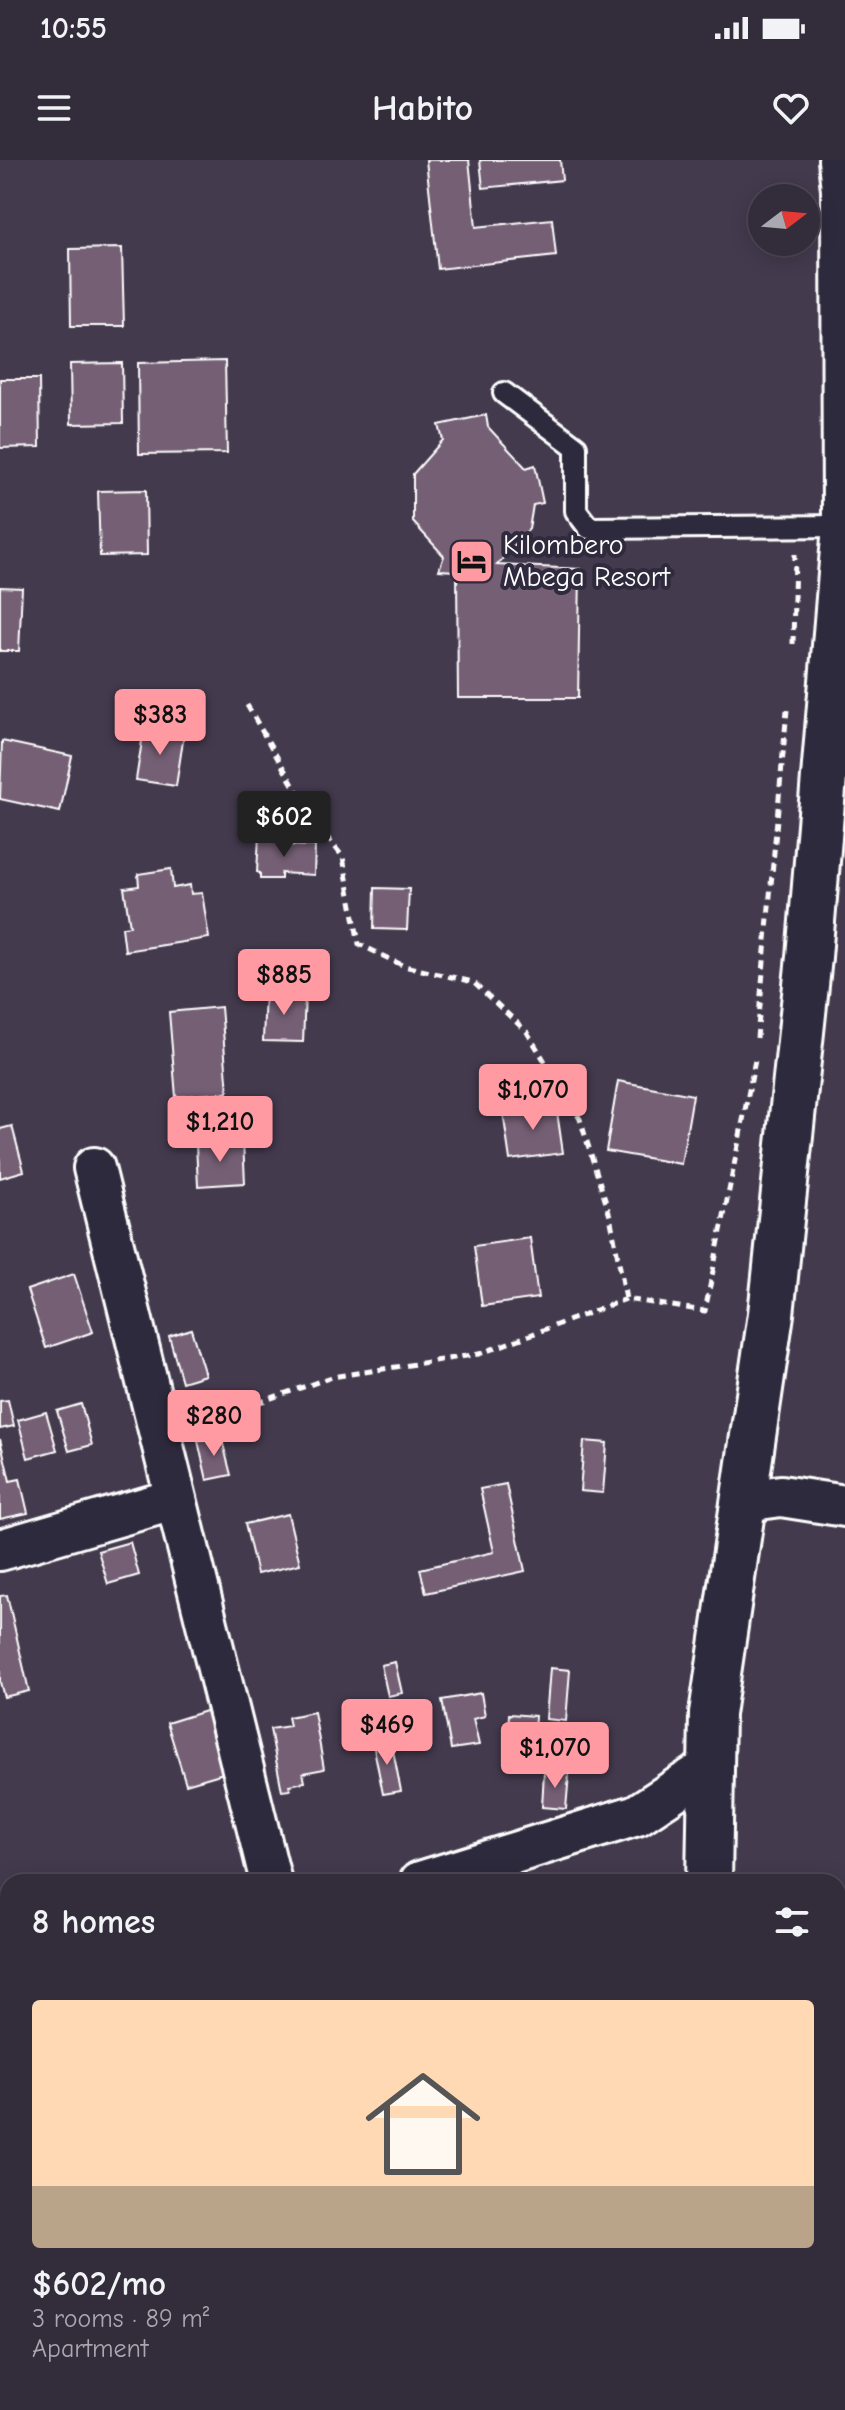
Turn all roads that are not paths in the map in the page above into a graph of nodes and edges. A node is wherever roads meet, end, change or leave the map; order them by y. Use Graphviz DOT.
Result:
graph roads {
  1 [pos="841,160"];
  2 [pos="845,190"];
  3 [pos="504,393"];
  4 [pos="844,452"];
  5 [pos="845,526"];
  6 [pos="94,1168"];
  7 [pos="176,1499"];
  8 [pos="745,1501"];
  9 [pos="845,1506"];
  10 [pos="0,1550"];
  11 [pos="713,1765"];
  12 [pos="269,1874"];
  13 [pos="446,1874"];
  14 [pos="709,1874"];
  1 -- 2 [label="main road"];
  2 -- 4 [label="main road"];
  3 -- 5 [label="lane"];
  4 -- 5 [label="main road"];
  5 -- 8 [label="main road"];
  6 -- 7 [label="street"];
  7 -- 10 [label="street"];
  7 -- 12 [label="street"];
  8 -- 9 [label="street"];
  8 -- 11 [label="main road"];
  11 -- 13 [label="street"];
  11 -- 14 [label="main road"];
}
